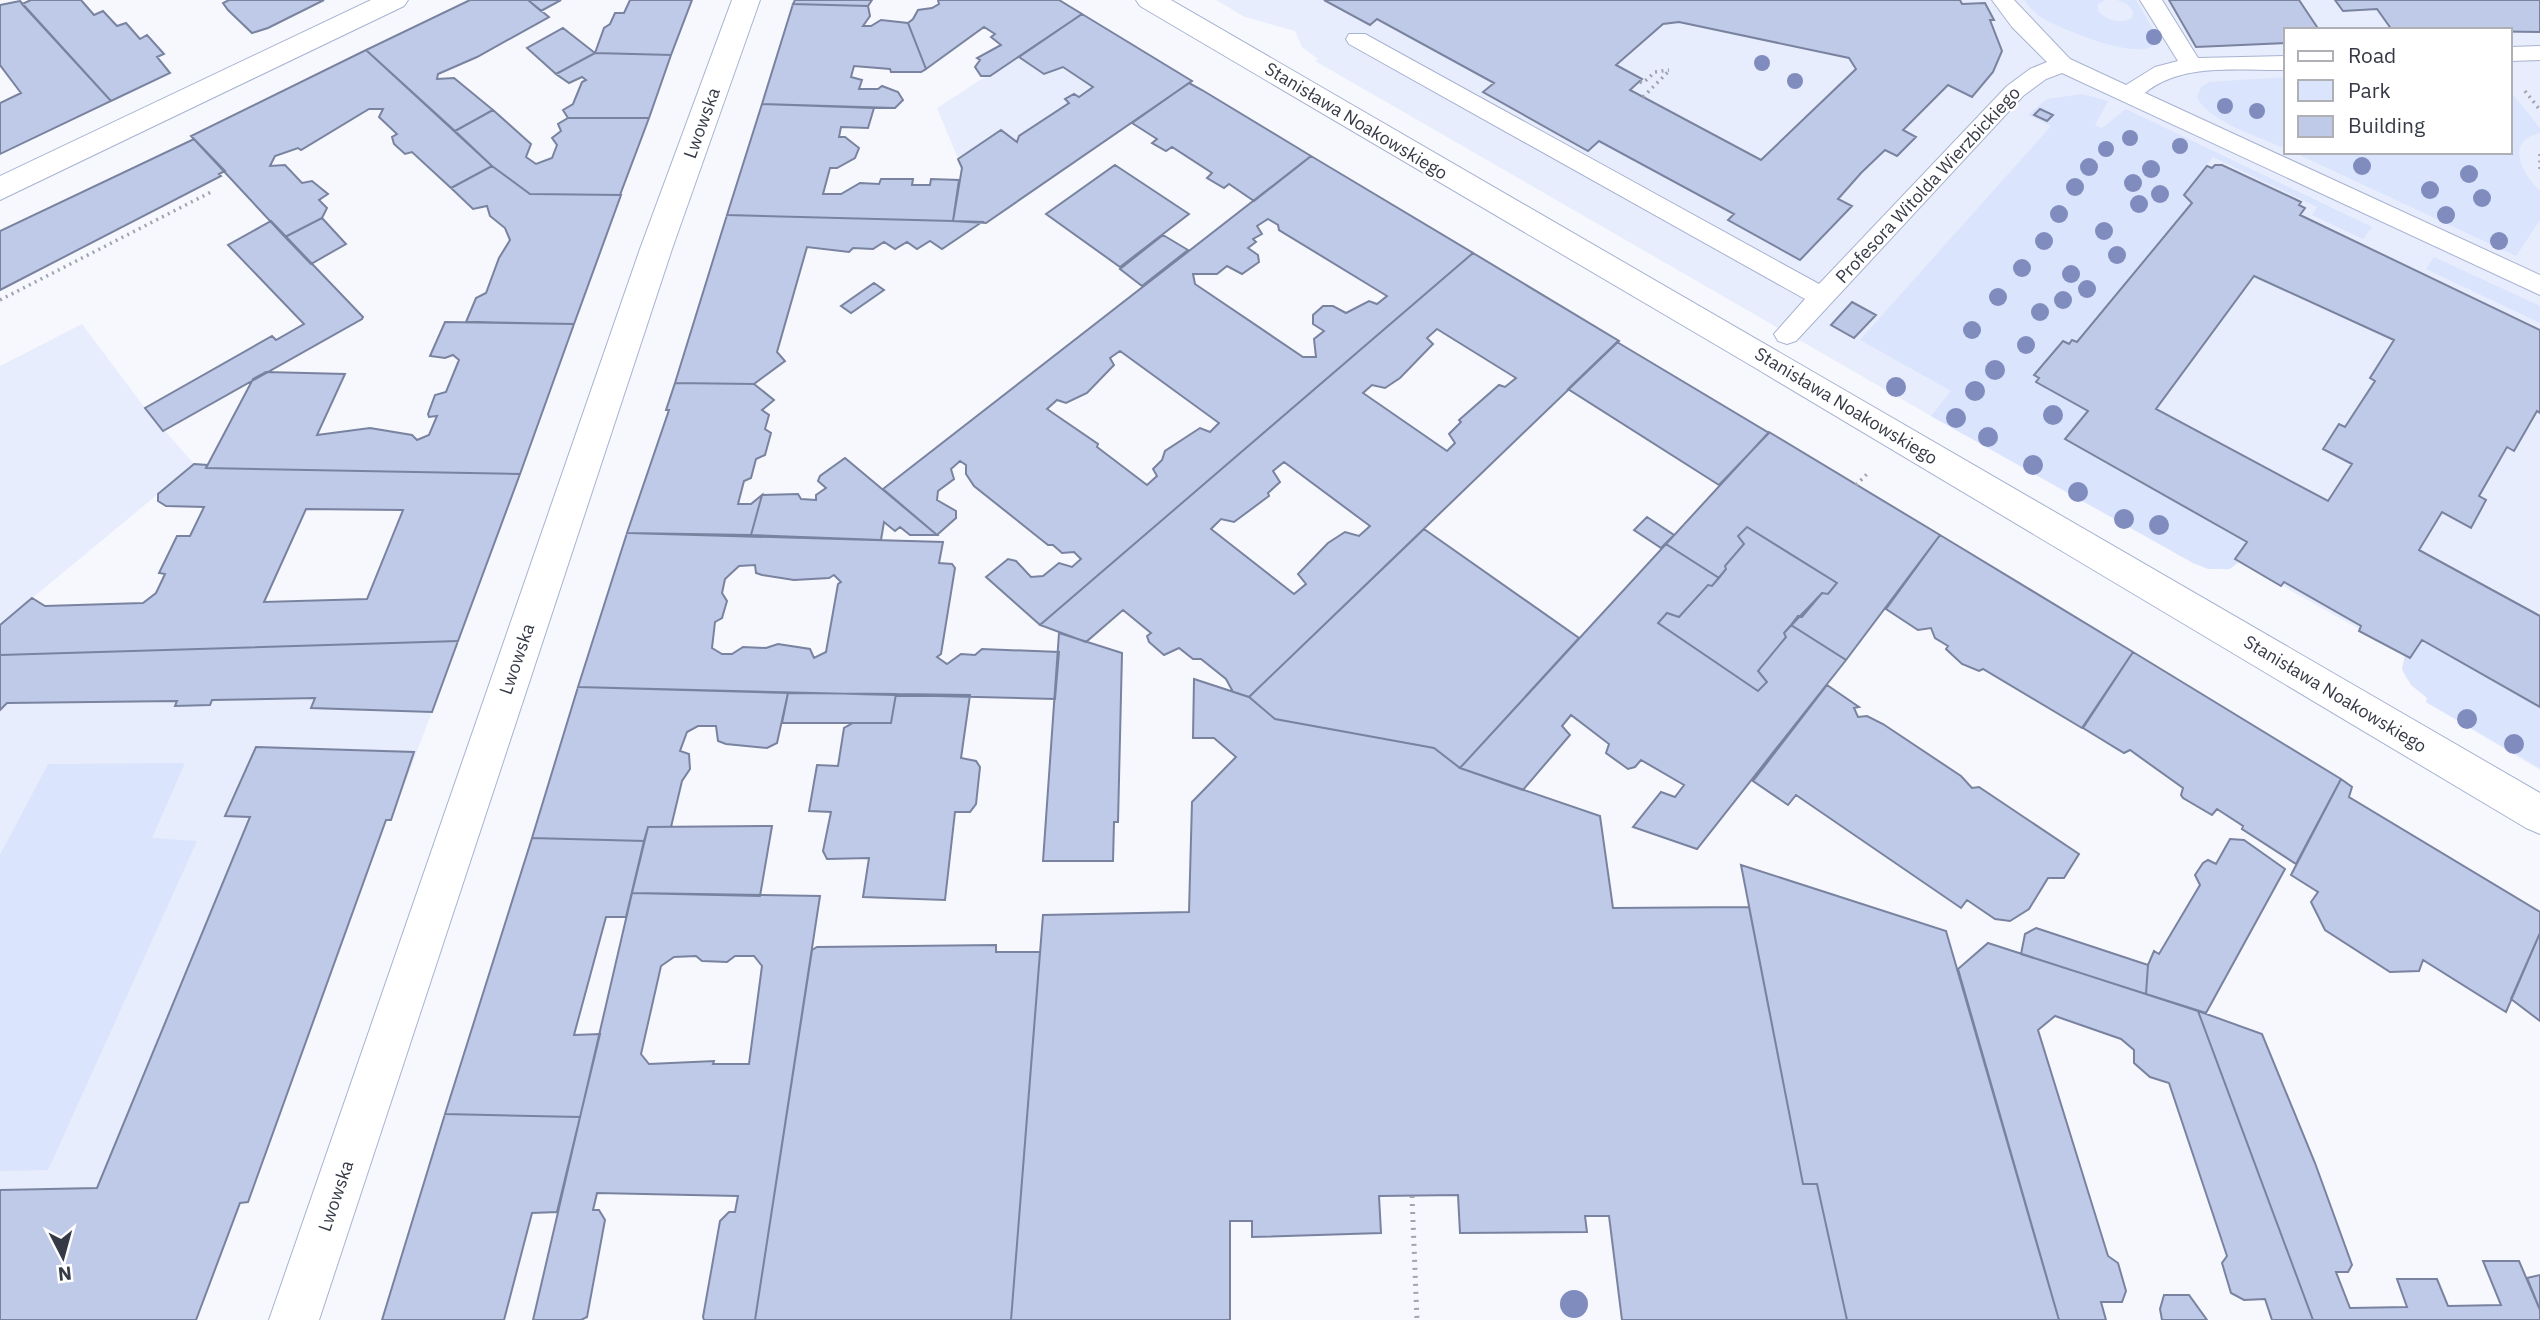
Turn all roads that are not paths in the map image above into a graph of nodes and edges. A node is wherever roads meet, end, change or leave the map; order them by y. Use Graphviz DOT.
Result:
graph roads {
  1 [pos="394,0"];
  2 [pos="746,0"];
  3 [pos="1150,0"];
  4 [pos="2003,0"];
  5 [pos="2151,0"];
  6 [pos="1357,39"];
  7 [pos="2540,53"];
  8 [pos="2512,54"];
  9 [pos="2284,63"];
  10 [pos="2062,64"];
  11 [pos="2192,66"];
  12 [pos="2131,93"];
  13 [pos="0,189"];
  14 [pos="2540,286"];
  15 [pos="1823,297"];
  16 [pos="1787,334"];
  17 [pos="2540,815"];
  18 [pos="294,1320"];
  1 -- 13 [label="street"];
  2 -- 18 [label="street, Lwowska"];
  3 -- 17 [label="street, Stanisława Noakowskiego"];
  4 -- 10 [label="lane"];
  5 -- 11 [label="lane"];
  6 -- 15 [label="lane"];
  7 -- 8 [label="lane"];
  9 -- 11 [label="lane"];
  10 -- 12 [label="lane"];
  10 -- 15 [label="lane, Profesora Witolda Wierzbickiego"];
  11 -- 12 [label="lane"];
  12 -- 14 [label="lane"];
  15 -- 16 [label="lane, Profesora Witolda Wierzbickiego"];
}
